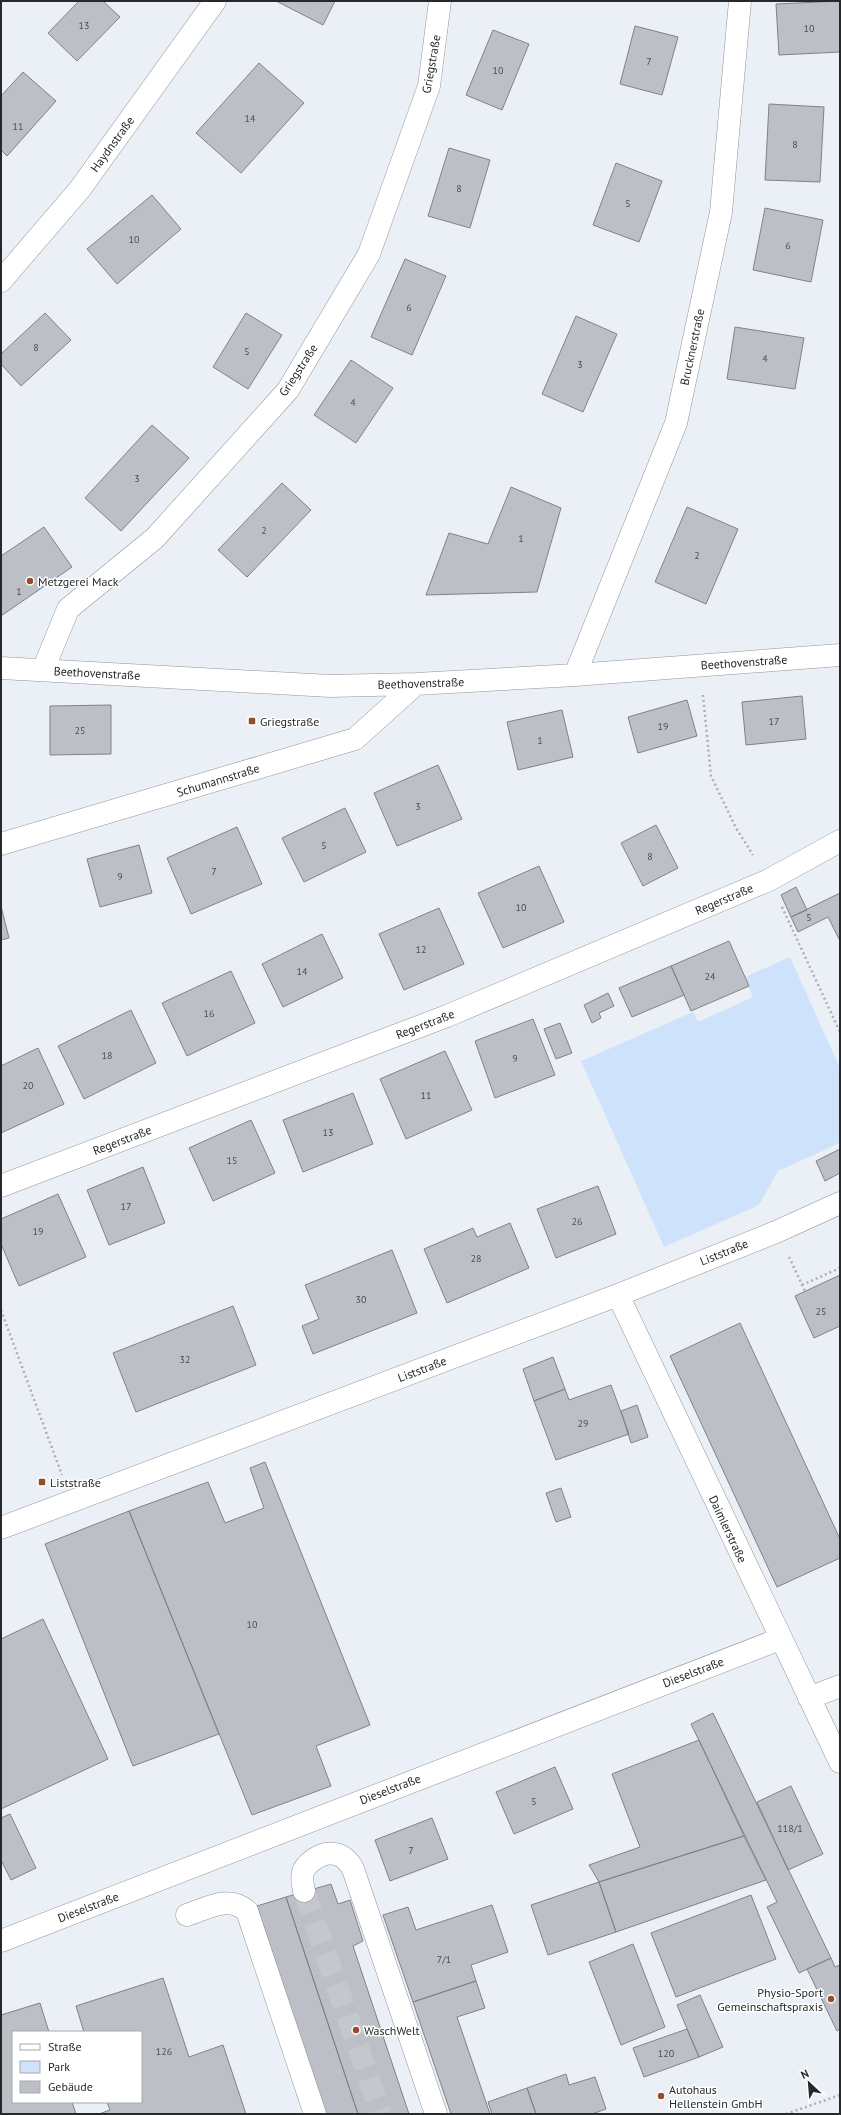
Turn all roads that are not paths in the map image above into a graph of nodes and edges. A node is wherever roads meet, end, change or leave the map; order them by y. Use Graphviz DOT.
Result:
graph roads {
  1 [pos="215,1"];
  2 [pos="440,1"];
  3 [pos="740,1"];
  4 [pos="1,281"];
  5 [pos="840,655"];
  6 [pos="1,668"];
  7 [pos="43,670"];
  8 [pos="575,675"];
  9 [pos="416,684"];
  10 [pos="840,841"];
  11 [pos="1,844"];
  12 [pos="1,1186"];
  13 [pos="840,1203"];
  14 [pos="618,1295"];
  15 [pos="1,1528"];
  16 [pos="780,1639"];
  17 [pos="840,1686"];
  18 [pos="809,1698"];
  19 [pos="840,1762"];
  20 [pos="304,1891"];
  21 [pos="187,1915"];
  22 [pos="1,1941"];
  23 [pos="315,2114"];
  24 [pos="436,2114"];
  1 -- 4 [label="street, Haydnstraße"];
  2 -- 7 [label="street, Griegstraße"];
  3 -- 8 [label="street, Brucknerstraße"];
  5 -- 8 [label="street, Beethovenstraße"];
  6 -- 7 [label="street, Beethovenstraße"];
  7 -- 9 [label="street, Beethovenstraße"];
  8 -- 9 [label="street, Beethovenstraße"];
  9 -- 11 [label="street, Schumannstraße"];
  10 -- 12 [label="street, Regerstraße"];
  13 -- 14 [label="street, Liststraße"];
  14 -- 15 [label="street, Liststraße"];
  14 -- 16 [label="street, Daimlerstraße"];
  16 -- 18 [label="street, Daimlerstraße"];
  16 -- 22 [label="street, Dieselstraße"];
  17 -- 18 [label="street"];
  18 -- 19 [label="street, Daimlerstraße"];
  20 -- 24 [label="street"];
  21 -- 23 [label="street"];
}
